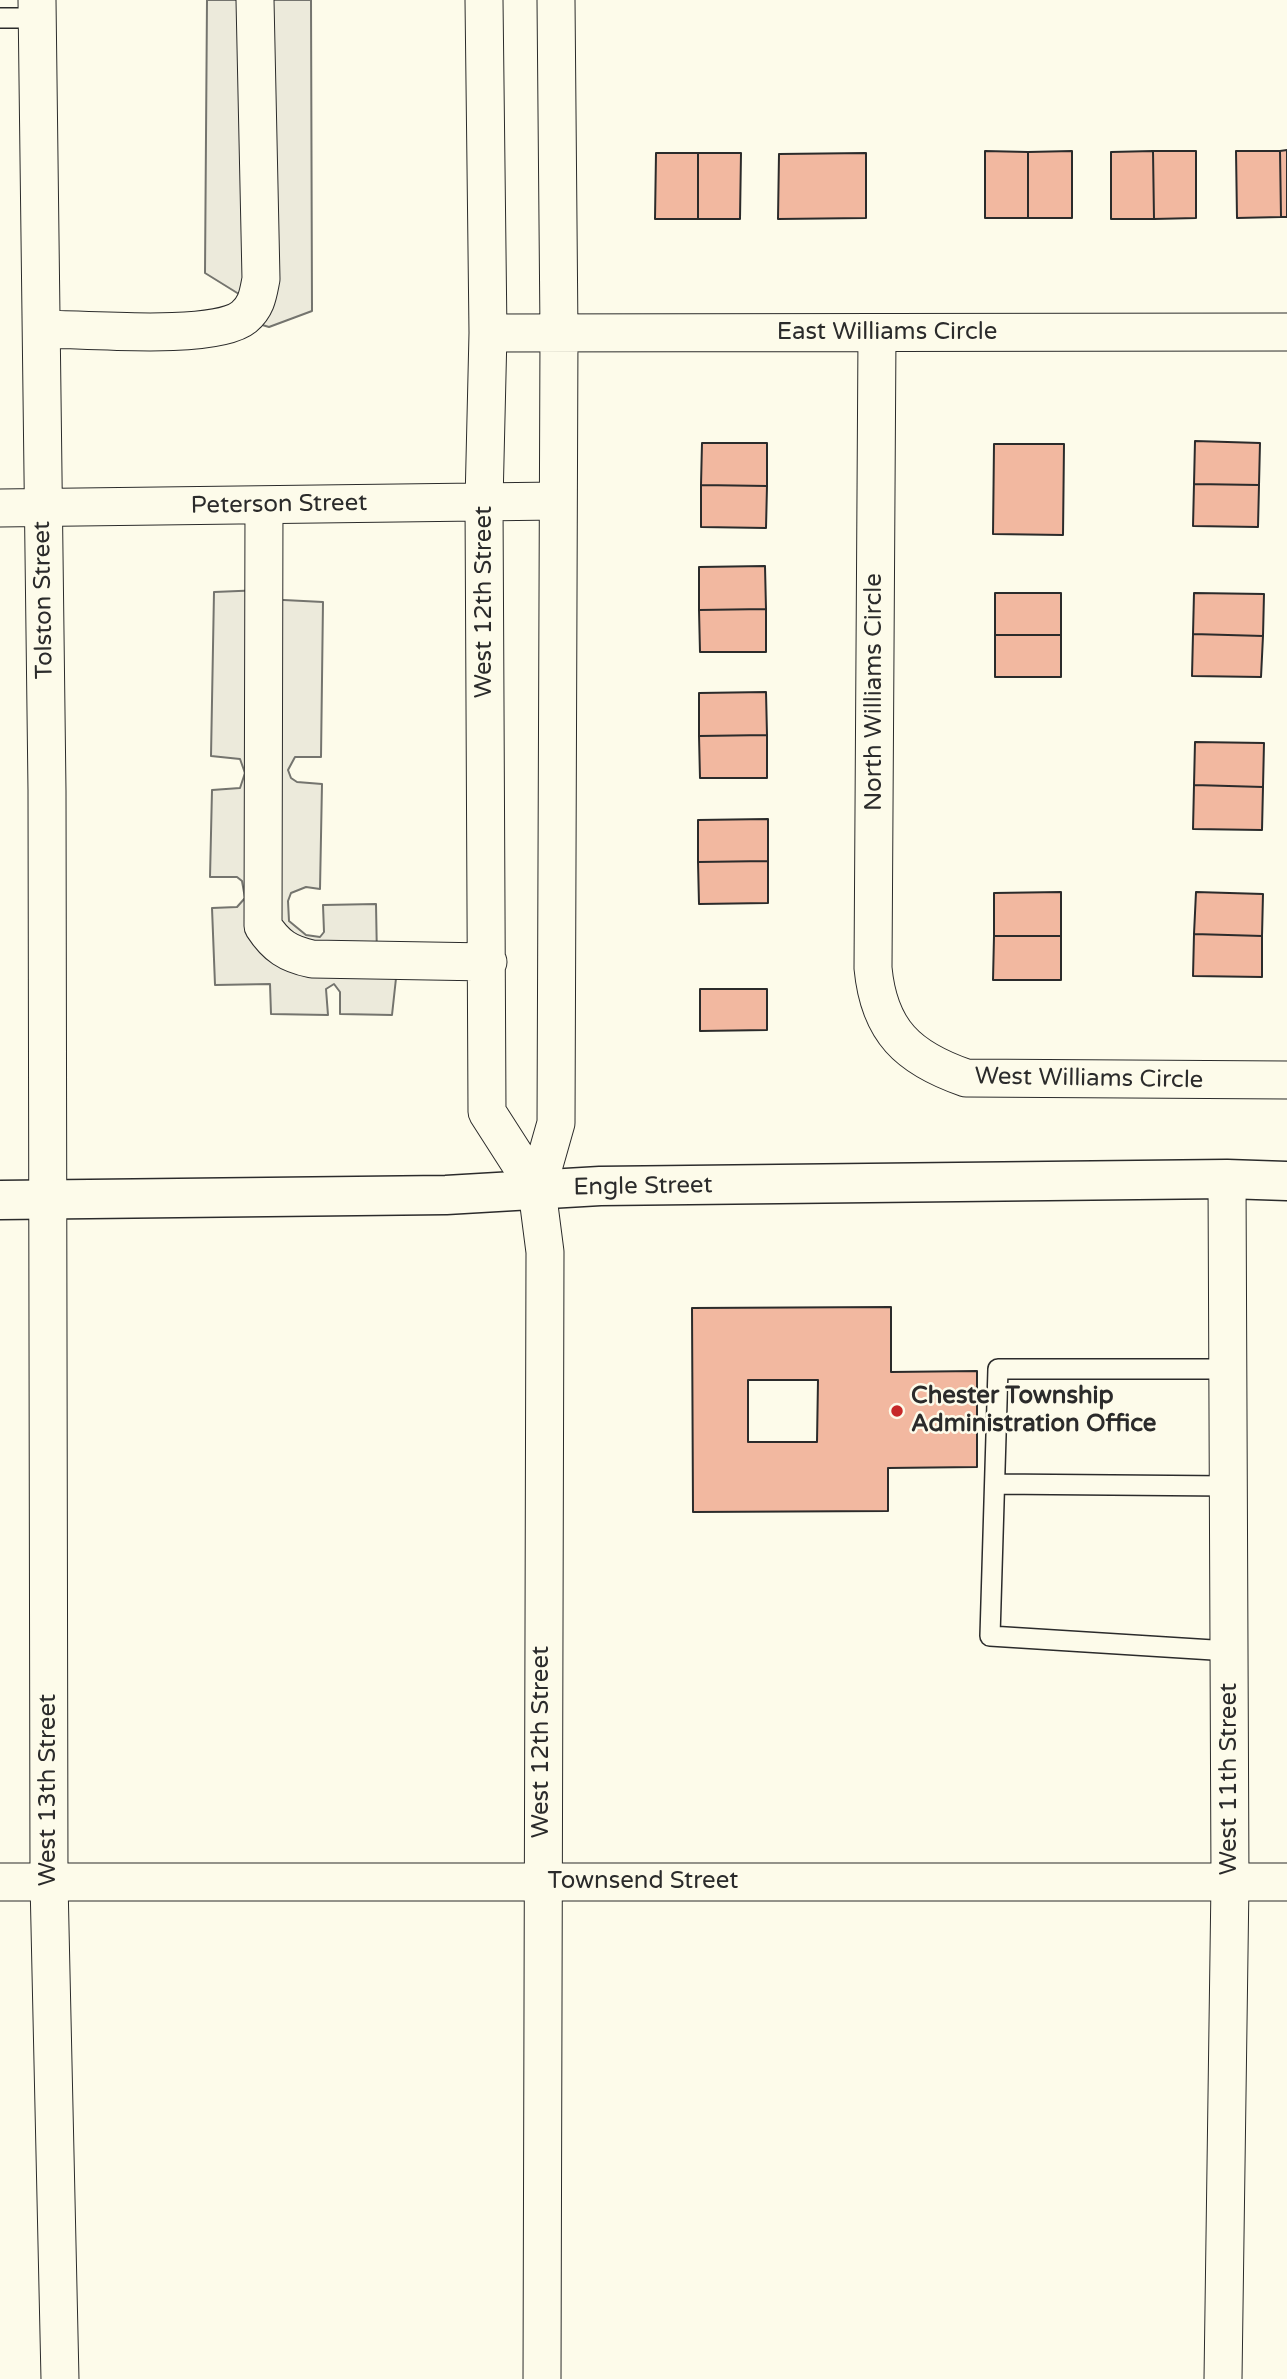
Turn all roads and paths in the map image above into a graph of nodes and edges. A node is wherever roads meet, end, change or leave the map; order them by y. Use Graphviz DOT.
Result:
graph roads {
  1 [pos="255,0"];
  2 [pos="484,0"];
  3 [pos="556,0"];
  4 [pos="37,9"];
  5 [pos="0,18"];
  6 [pos="42,329"];
  7 [pos="1287,332"];
  8 [pos="488,333"];
  9 [pos="559,333"];
  10 [pos="877,335"];
  11 [pos="557,501"];
  12 [pos="484,502"];
  13 [pos="264,505"];
  14 [pos="0,508"];
  15 [pos="43,508"];
  16 [pos="488,962"];
  17 [pos="902,1041"];
  18 [pos="1287,1080"];
  19 [pos="1227,1179"];
  20 [pos="1287,1181"];
  21 [pos="537,1190"];
  22 [pos="0,1200"];
  23 [pos="47,1200"];
  24 [pos="1228,1369"];
  25 [pos="995,1484"];
  26 [pos="1228,1486"];
  27 [pos="1229,1651"];
  28 [pos="0,1882"];
  29 [pos="49,1882"];
  30 [pos="541,1882"];
  31 [pos="1230,1882"];
  32 [pos="1287,1882"];
  33 [pos="60,2379"];
  34 [pos="542,2379"];
  35 [pos="1223,2379"];
  1 -- 6 [label="street"];
  2 -- 8 [label="street, West 12th Street"];
  3 -- 9 [label="street, West 12th Street"];
  4 -- 5 [label="lane"];
  4 -- 6 [label="street, Tolston Street"];
  6 -- 15 [label="street, Tolston Street"];
  7 -- 10 [label="street, East Williams Circle"];
  8 -- 9 [label="street, East Williams Circle"];
  8 -- 12 [label="street, West 12th Street"];
  9 -- 10 [label="street, East Williams Circle"];
  9 -- 11 [label="street, West 12th Street"];
  10 -- 17 [label="street, North Williams Circle"];
  11 -- 12 [label="street, Peterson Street"];
  11 -- 21 [label="street, West 12th Street"];
  12 -- 13 [label="street, Peterson Street"];
  12 -- 16 [label="street, West 12th Street"];
  13 -- 15 [label="street, Peterson Street"];
  13 -- 16 [label="street"];
  14 -- 15 [label="street, Peterson Street"];
  15 -- 23 [label="street, Tolston Street"];
  16 -- 21 [label="street, West 12th Street"];
  17 -- 18 [label="street, West Williams Circle"];
  19 -- 20 [label="main road, Engle Street"];
  19 -- 21 [label="main road, Engle Street"];
  19 -- 24 [label="street, West 11th Street"];
  21 -- 23 [label="main road, Engle Street"];
  21 -- 30 [label="street, West 12th Street"];
  22 -- 23 [label="main road, Engle Street"];
  23 -- 29 [label="street, West 13th Street"];
  24 -- 25 [label="lane"];
  24 -- 26 [label="street, West 11th Street"];
  25 -- 26 [label="lane"];
  25 -- 27 [label="lane"];
  26 -- 27 [label="street, West 11th Street"];
  27 -- 31 [label="street, West 11th Street"];
  28 -- 29 [label="street, Townsend Street"];
  29 -- 30 [label="street, Townsend Street"];
  29 -- 33 [label="street, West 13th Street"];
  30 -- 31 [label="street, Townsend Street"];
  30 -- 34 [label="street, West 12th Street"];
  31 -- 32 [label="street, Townsend Street"];
  31 -- 35 [label="street, West 11th Street"];
}
